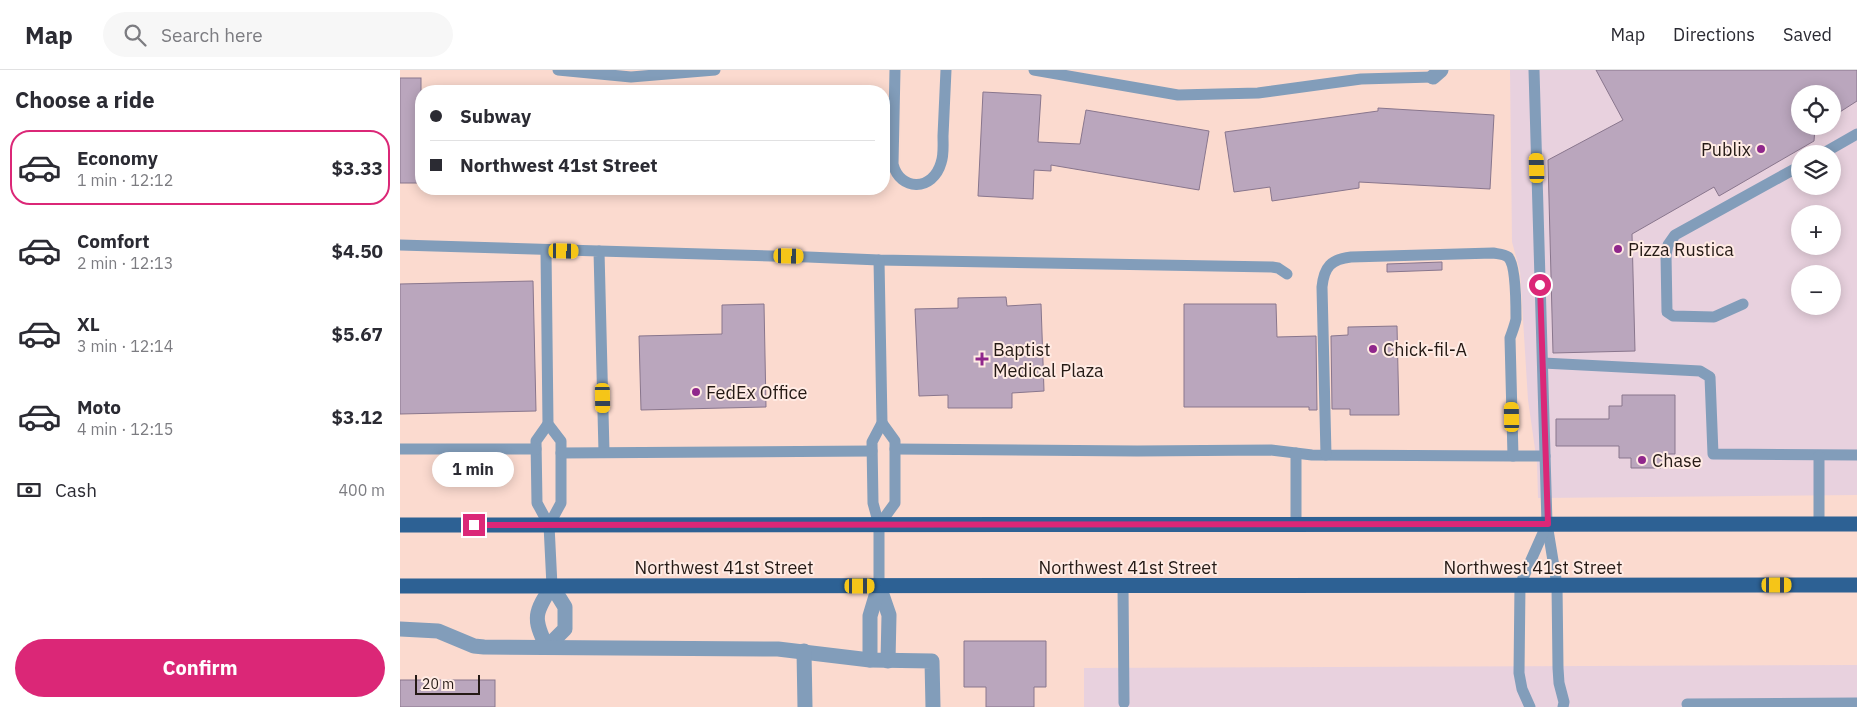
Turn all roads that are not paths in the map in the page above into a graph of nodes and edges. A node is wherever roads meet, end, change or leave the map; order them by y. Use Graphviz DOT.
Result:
graph roads {
  1 [pos="558,70"];
  2 [pos="715,70"];
  3 [pos="896,70"];
  4 [pos="946,70"];
  5 [pos="1034,70"];
  6 [pos="1534,70"];
  7 [pos="1437,74"];
  8 [pos="1857,134"];
  9 [pos="1838,145"];
  10 [pos="1791,171"];
  11 [pos="400,245"];
  12 [pos="546,250"];
  13 [pos="599,252"];
  14 [pos="879,260"];
  15 [pos="1287,274"];
  16 [pos="1743,304"];
  17 [pos="1542,364"];
  18 [pos="882,423"];
  19 [pos="548,424"];
  20 [pos="400,449"];
  21 [pos="536,449"];
  22 [pos="895,449"];
  23 [pos="872,451"];
  24 [pos="604,452"];
  25 [pos="561,453"];
  26 [pos="1296,453"];
  27 [pos="1326,455"];
  28 [pos="1857,455"];
  29 [pos="1513,456"];
  30 [pos="1546,456"];
  31 [pos="1819,456"];
  32 [pos="1548,524"];
  33 [pos="1819,524"];
  34 [pos="1857,524"];
  35 [pos="400,525"];
  36 [pos="549,525"];
  37 [pos="878,525"];
  38 [pos="1296,525"];
  39 [pos="1520,585"];
  40 [pos="1557,585"];
  41 [pos="1857,585"];
  42 [pos="400,586"];
  43 [pos="552,586"];
  44 [pos="879,586"];
  45 [pos="1123,586"];
  46 [pos="400,629"];
  47 [pos="548,647"];
  48 [pos="804,651"];
  49 [pos="870,660"];
  50 [pos="888,661"];
  51 [pos="1124,703"];
  52 [pos="1686,704"];
  53 [pos="1855,705"];
  54 [pos="805,707"];
  55 [pos="932,707"];
  56 [pos="1530,707"];
  57 [pos="1563,707"];
  1 -- 2 [label="lane"];
  3 -- 4 [label="lane"];
  5 -- 7 [label="lane"];
  6 -- 17 [label="lane"];
  8 -- 9 [label="lane"];
  10 -- 16 [label="lane"];
  11 -- 12 [label="lane"];
  12 -- 13 [label="lane"];
  12 -- 19 [label="lane"];
  13 -- 14 [label="lane"];
  13 -- 24 [label="lane"];
  14 -- 15 [label="lane"];
  14 -- 18 [label="lane"];
  17 -- 30 [label="lane"];
  17 -- 31 [label="lane"];
  18 -- 22 [label="lane"];
  18 -- 23 [label="lane"];
  19 -- 21 [label="lane"];
  19 -- 25 [label="lane"];
  20 -- 21 [label="lane"];
  21 -- 36 [label="lane"];
  22 -- 26 [label="lane"];
  22 -- 37 [label="lane"];
  23 -- 24 [label="lane"];
  23 -- 37 [label="lane"];
  24 -- 25 [label="lane"];
  25 -- 36 [label="lane"];
  26 -- 27 [label="lane"];
  26 -- 38 [label="lane"];
  27 -- 29 [label="lane"];
  27 -- 29 [label="lane"];
  28 -- 31 [label="lane"];
  29 -- 30 [label="lane"];
  30 -- 32 [label="lane"];
  31 -- 33 [label="lane"];
  32 -- 33 [label="main road"];
  32 -- 38 [label="main road"];
  32 -- 39 [label="lane"];
  32 -- 40 [label="lane"];
  33 -- 34 [label="main road"];
  35 -- 36 [label="main road"];
  36 -- 37 [label="main road"];
  36 -- 43 [label="lane"];
  37 -- 38 [label="main road"];
  37 -- 44 [label="lane"];
  39 -- 40 [label="main road, Northwest 41st Street"];
  39 -- 45 [label="main road, Northwest 41st Street"];
  39 -- 56 [label="lane"];
  40 -- 41 [label="main road, Northwest 41st Street"];
  40 -- 57 [label="lane"];
  42 -- 43 [label="main road, Northwest 41st Street"];
  43 -- 44 [label="main road, Northwest 41st Street"];
  43 -- 47 [label="street"];
  43 -- 47 [label="street"];
  44 -- 45 [label="main road, Northwest 41st Street"];
  44 -- 49 [label="street"];
  44 -- 50 [label="street"];
  45 -- 51 [label="lane"];
  46 -- 47 [label="street"];
  47 -- 48 [label="street"];
  48 -- 49 [label="street"];
  48 -- 54 [label="street"];
  49 -- 50 [label="street"];
  50 -- 55 [label="street"];
  52 -- 53 [label="lane"];
}
